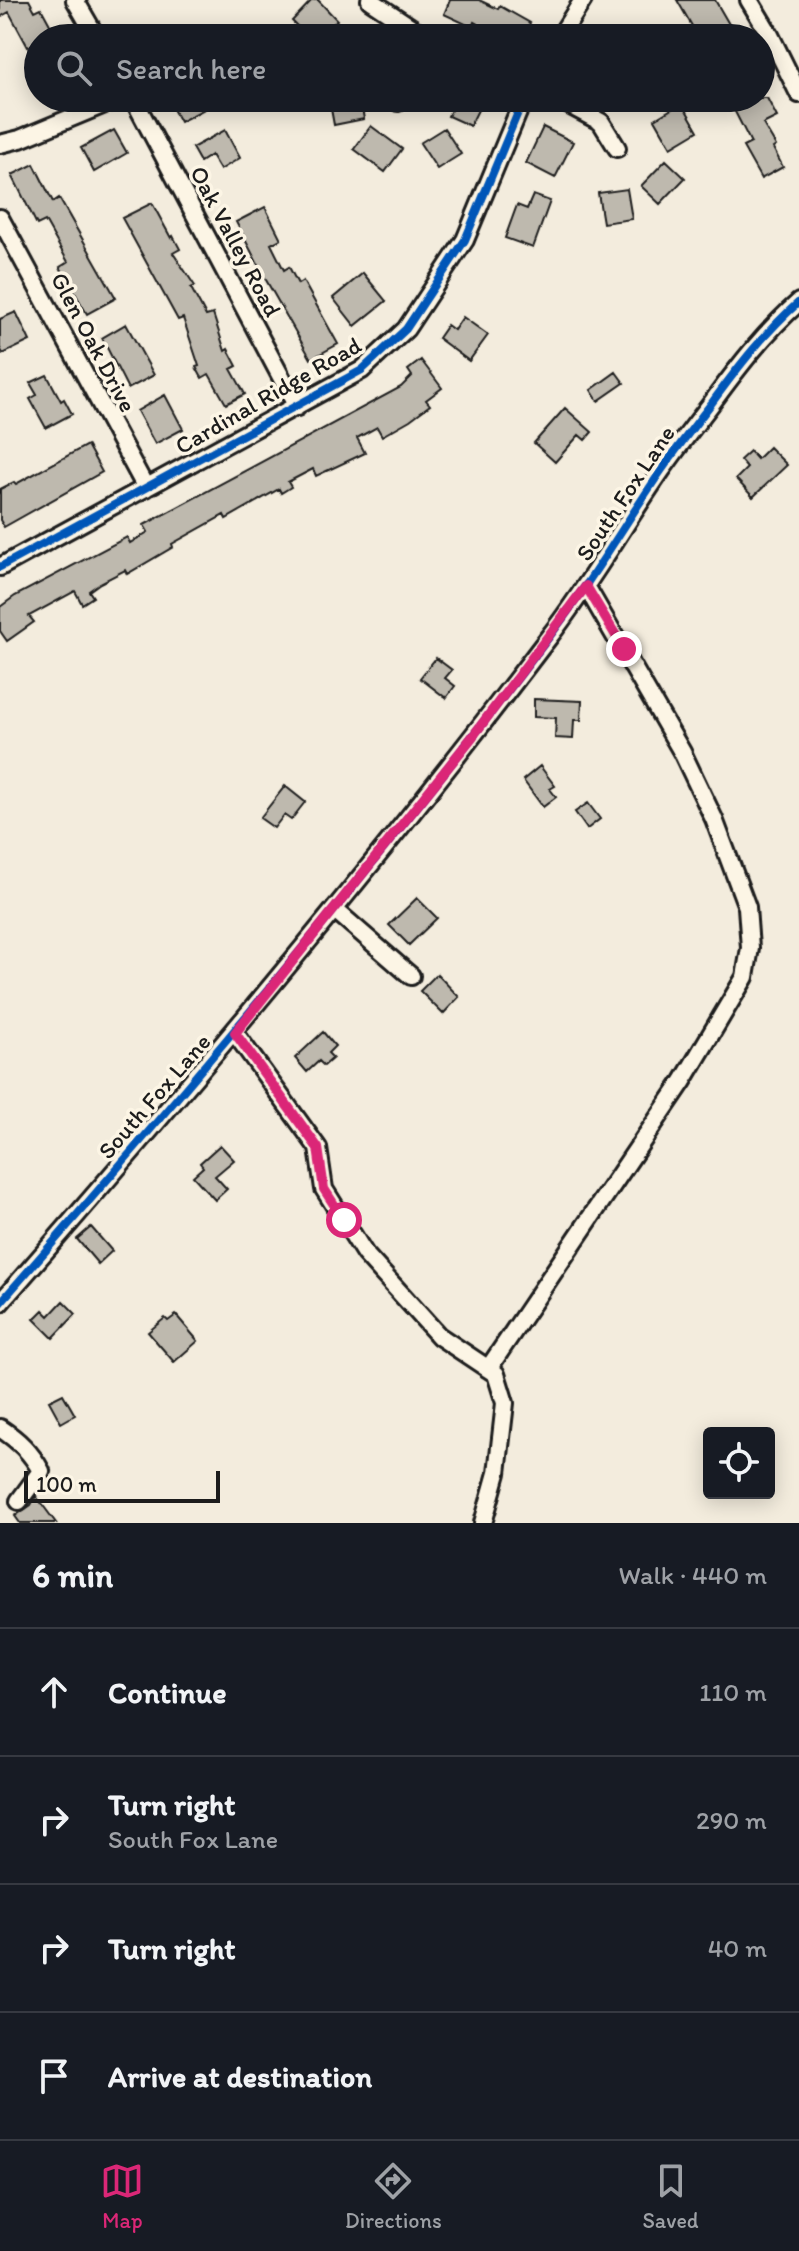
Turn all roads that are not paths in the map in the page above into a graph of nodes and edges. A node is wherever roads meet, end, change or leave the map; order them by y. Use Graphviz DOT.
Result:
graph roads {
  1 [pos="75,0"];
  2 [pos="370,0"];
  3 [pos="583,0"];
  4 [pos="749,0"];
  5 [pos="89,24"];
  6 [pos="406,24"];
  7 [pos="568,24"];
  8 [pos="763,24"];
  9 [pos="775,45"];
  10 [pos="799,94"];
  11 [pos="85,112"];
  12 [pos="140,112"];
  13 [pos="518,112"];
  14 [pos="582,112"];
  15 [pos="0,144"];
  16 [pos="617,148"];
  17 [pos="0,218"];
  18 [pos="799,302"];
  19 [pos="297,407"];
  20 [pos="146,488"];
  21 [pos="0,567"];
  22 [pos="586,586"];
  23 [pos="335,910"];
  24 [pos="411,976"];
  25 [pos="235,1033"];
  26 [pos="0,1303"];
  27 [pos="488,1369"];
  28 [pos="0,1428"];
  29 [pos="19,1501"];
  30 [pos="483,1523"];
  1 -- 5 [label="street"];
  2 -- 6 [label="street"];
  3 -- 7 [label="street"];
  4 -- 8 [label="street"];
  9 -- 10 [label="street"];
  11 -- 15 [label="street"];
  12 -- 19 [label="street, Oak Valley Road"];
  13 -- 19 [label="street, Cardinal Ridge Road"];
  14 -- 16 [label="street"];
  17 -- 20 [label="street, Glen Oak Drive"];
  18 -- 22 [label="street, South Fox Lane"];
  19 -- 20 [label="street, Cardinal Ridge Road"];
  20 -- 21 [label="street, Cardinal Ridge Road"];
  22 -- 23 [label="street, South Fox Lane"];
  22 -- 27 [label="street"];
  23 -- 24 [label="street"];
  23 -- 25 [label="street, South Fox Lane"];
  25 -- 26 [label="street, South Fox Lane"];
  25 -- 27 [label="street"];
  27 -- 30 [label="street"];
  28 -- 29 [label="street"];
}
